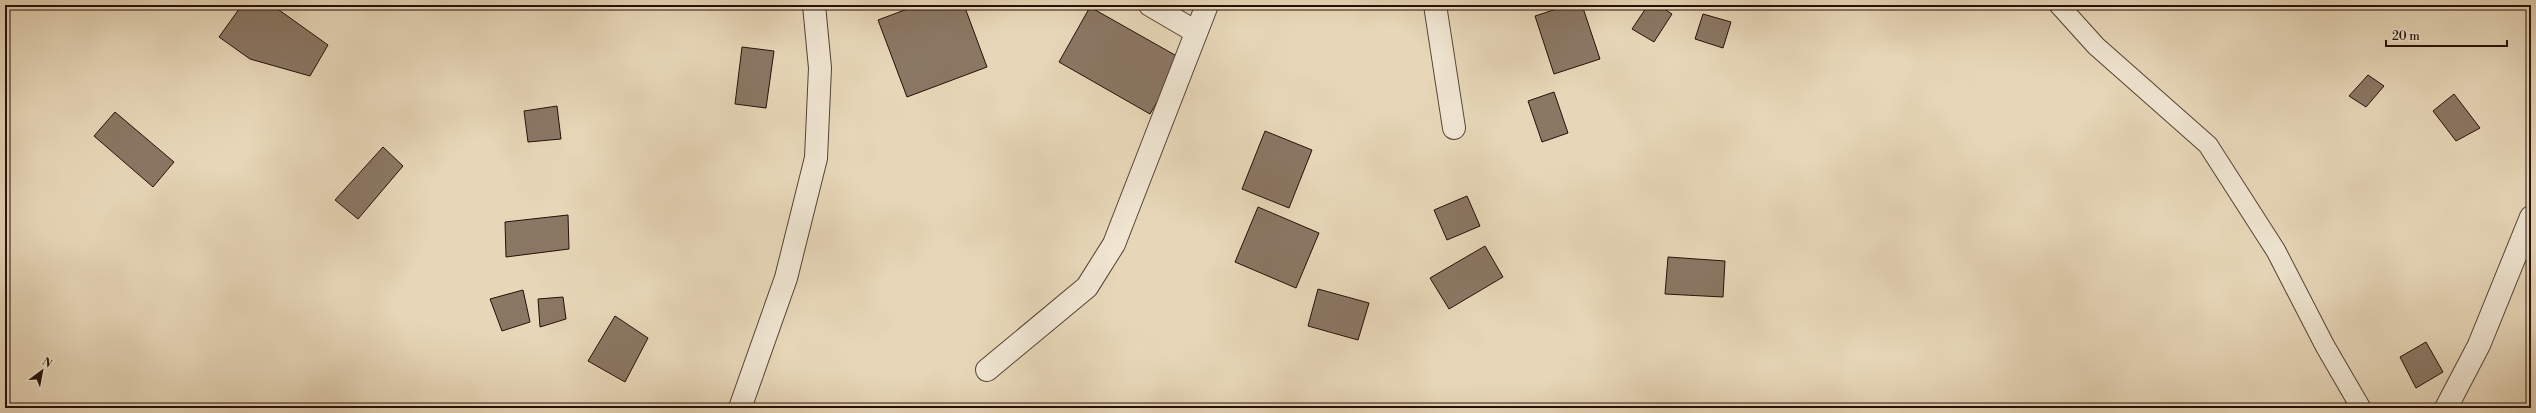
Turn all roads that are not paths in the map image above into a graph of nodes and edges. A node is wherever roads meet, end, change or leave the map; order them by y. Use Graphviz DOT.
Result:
graph roads {
  1 [pos="814,5"];
  2 [pos="1150,5"];
  3 [pos="1207,5"];
  4 [pos="1435,5"];
  5 [pos="2059,5"];
  6 [pos="1196,32"];
  7 [pos="1454,128"];
  8 [pos="2531,217"];
  9 [pos="987,370"];
  10 [pos="740,408"];
  11 [pos="2361,408"];
  12 [pos="2446,408"];
  1 -- 10 [label="street"];
  2 -- 6 [label="street"];
  3 -- 6 [label="street"];
  4 -- 7 [label="street"];
  5 -- 11 [label="lane"];
  6 -- 9 [label="street"];
  8 -- 12 [label="street"];
}
